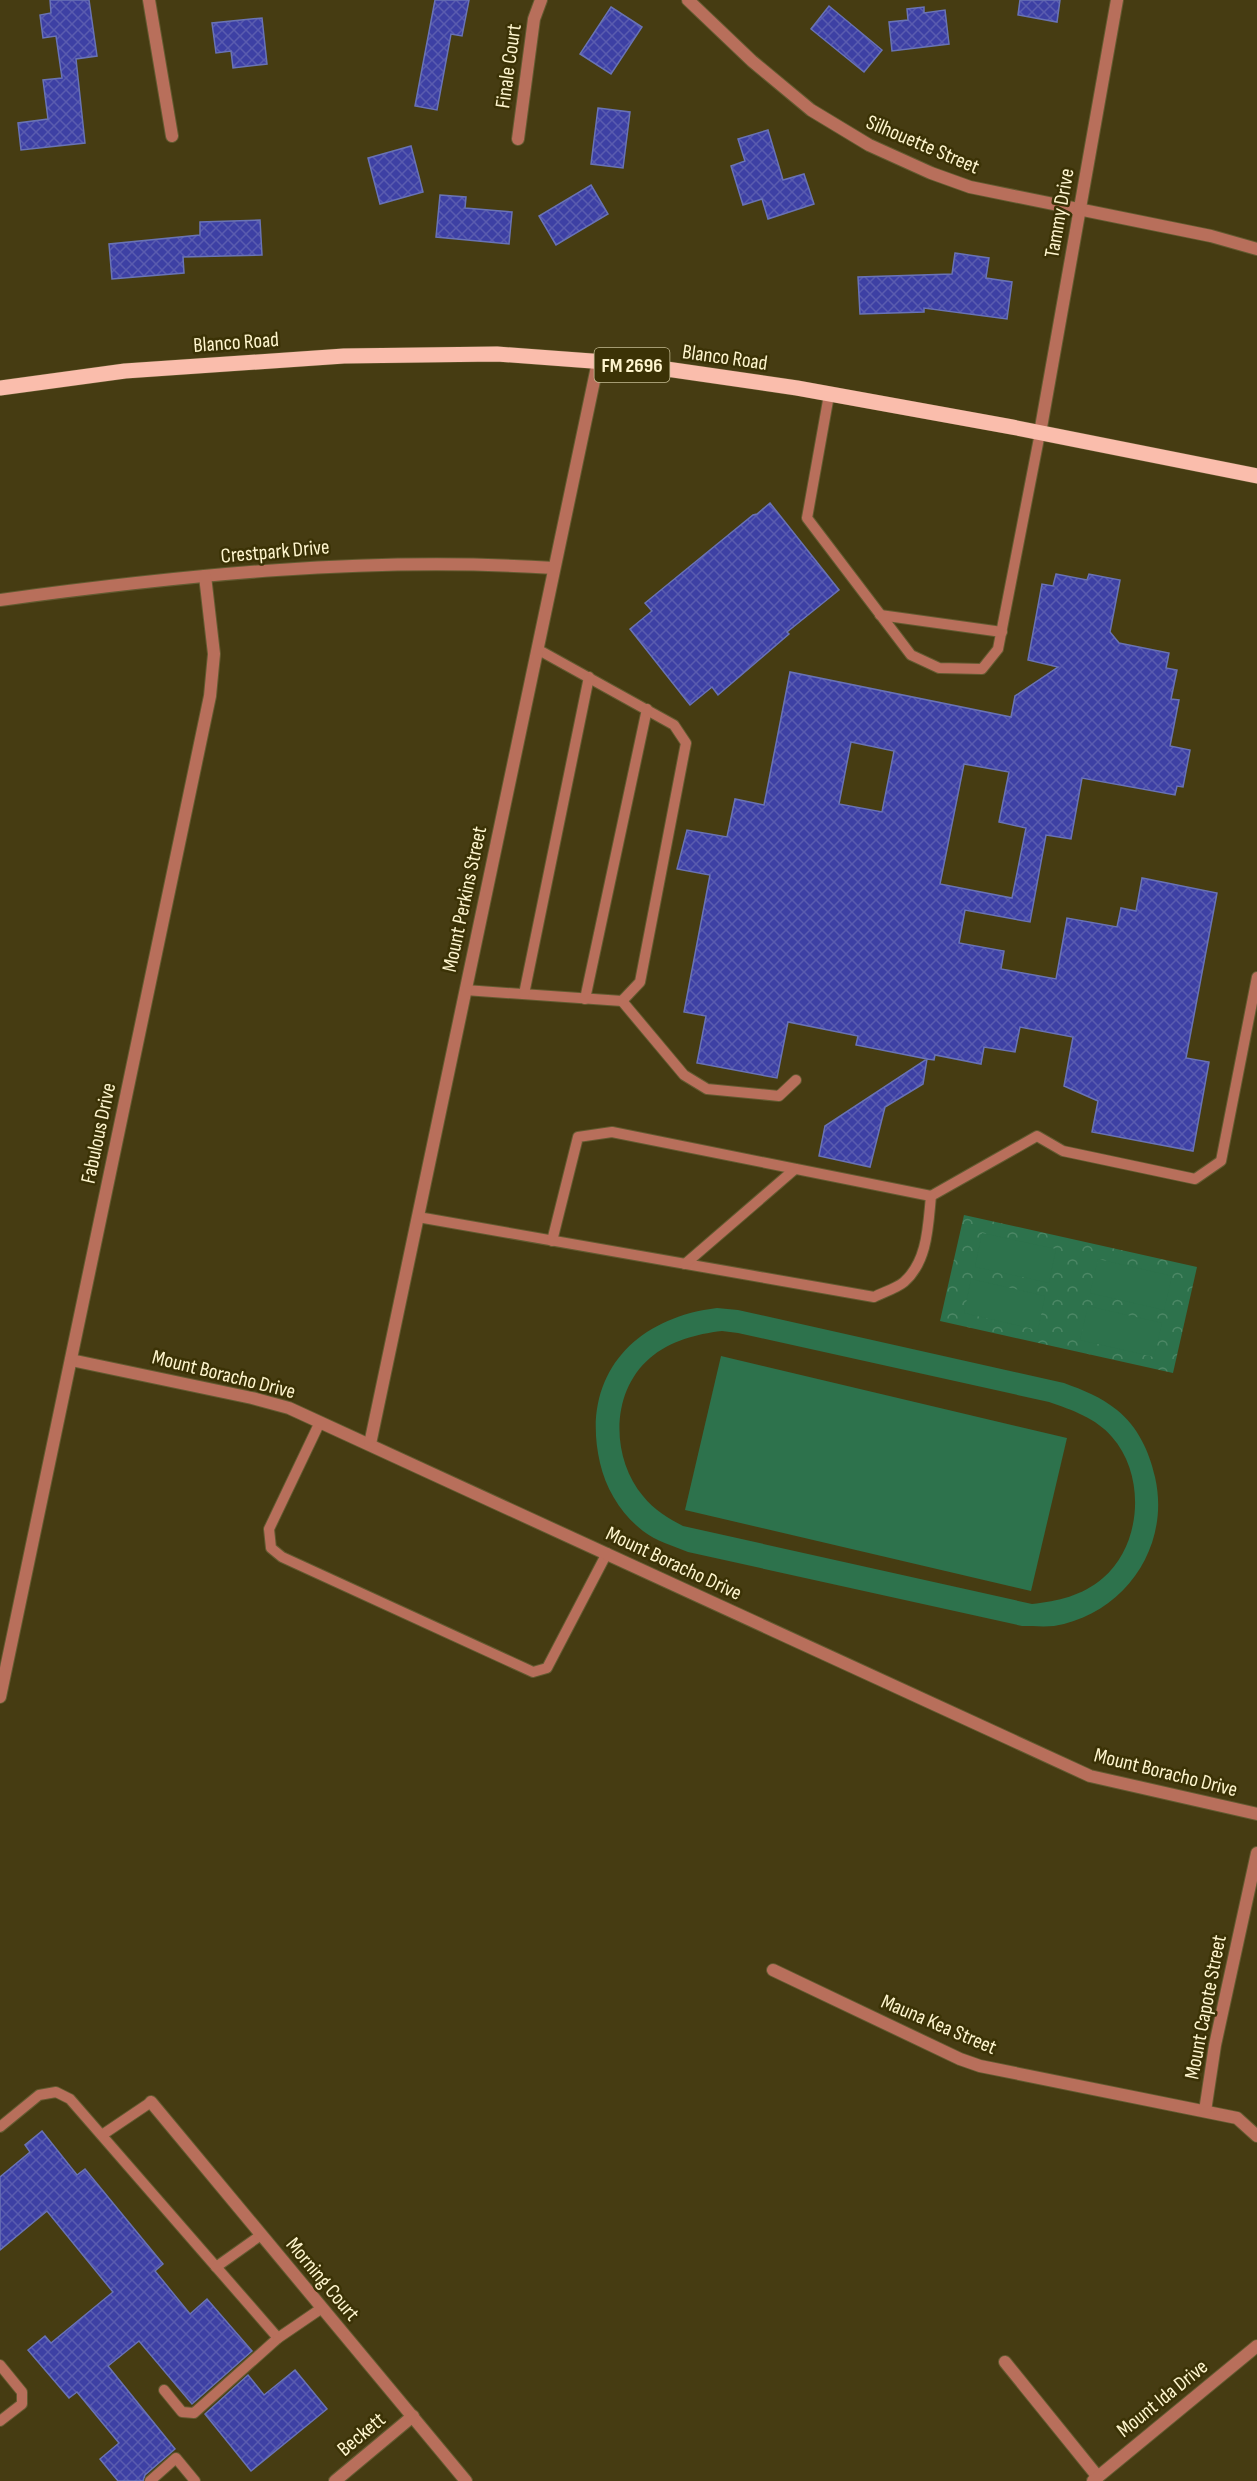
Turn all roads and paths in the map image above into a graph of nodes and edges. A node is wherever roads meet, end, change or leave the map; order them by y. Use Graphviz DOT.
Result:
graph roads {
  1 [pos="149,0"];
  2 [pos="541,0"];
  3 [pos="688,0"];
  4 [pos="1117,0"];
  5 [pos="172,136"];
  6 [pos="518,139"];
  7 [pos="1079,211"];
  8 [pos="1257,249"];
  9 [pos="598,362"];
  10 [pos="0,388"];
  11 [pos="829,395"];
  12 [pos="1040,433"];
  13 [pos="1257,476"];
  14 [pos="554,568"];
  15 [pos="205,576"];
  16 [pos="0,600"];
  17 [pos="880,615"];
  18 [pos="1002,632"];
  19 [pos="537,649"];
  20 [pos="589,678"];
  21 [pos="647,709"];
  22 [pos="1257,977"];
  23 [pos="465,990"];
  24 [pos="524,994"];
  25 [pos="585,999"];
  26 [pos="622,1001"];
  27 [pos="796,1080"];
  28 [pos="795,1169"];
  29 [pos="931,1196"];
  30 [pos="418,1217"];
  31 [pos="552,1241"];
  32 [pos="686,1264"];
  33 [pos="71,1360"];
  34 [pos="320,1422"];
  35 [pos="370,1444"];
  36 [pos="607,1553"];
  37 [pos="0,1697"];
  38 [pos="1257,1814"];
  39 [pos="1257,1853"];
  40 [pos="773,1970"];
  41 [pos="151,2102"];
  42 [pos="1204,2111"];
  43 [pos="0,2127"];
  44 [pos="102,2135"];
  45 [pos="1257,2136"];
  46 [pos="261,2235"];
  47 [pos="216,2267"];
  48 [pos="322,2308"];
  49 [pos="278,2338"];
  50 [pos="1257,2346"];
  51 [pos="1005,2362"];
  52 [pos="0,2366"];
  53 [pos="164,2390"];
  54 [pos="413,2416"];
  55 [pos="0,2421"];
  56 [pos="1095,2479"];
  57 [pos="150,2481"];
  58 [pos="195,2481"];
  59 [pos="335,2481"];
  60 [pos="466,2481"];
  1 -- 5 [label="street"];
  2 -- 6 [label="street, Finale Court"];
  3 -- 7 [label="street, Silhouette Street"];
  4 -- 7 [label="street, Tammy Drive"];
  7 -- 8 [label="street, Silhouette Street"];
  7 -- 12 [label="street, Tammy Drive"];
  9 -- 10 [label="main road, Blanco Road / FM 2696"];
  9 -- 11 [label="main road, Blanco Road / FM 2696"];
  9 -- 14 [label="street, Mount Perkins Street"];
  11 -- 12 [label="main road, Blanco Road / FM 2696"];
  11 -- 17 [label="lane"];
  12 -- 13 [label="main road, Blanco Road / FM 2696"];
  12 -- 18 [label="lane"];
  14 -- 15 [label="street, Crestpark Drive"];
  14 -- 19 [label="street, Mount Perkins Street"];
  15 -- 16 [label="street, Crestpark Drive"];
  15 -- 33 [label="street, Fabulous Drive"];
  17 -- 18 [label="lane"];
  17 -- 18 [label="lane"];
  19 -- 20 [label="lane"];
  19 -- 23 [label="street, Mount Perkins Street"];
  20 -- 21 [label="lane"];
  20 -- 24 [label="lane"];
  21 -- 25 [label="lane"];
  21 -- 26 [label="lane"];
  22 -- 29 [label="lane"];
  23 -- 24 [label="lane"];
  23 -- 30 [label="street, Mount Perkins Street"];
  24 -- 25 [label="lane"];
  25 -- 26 [label="lane"];
  26 -- 27 [label="lane"];
  28 -- 29 [label="lane"];
  28 -- 31 [label="lane"];
  28 -- 32 [label="lane"];
  29 -- 32 [label="lane"];
  30 -- 31 [label="lane"];
  30 -- 35 [label="street, Mount Perkins Street"];
  31 -- 32 [label="lane"];
  33 -- 34 [label="street, Mount Boracho Drive"];
  33 -- 37 [label="street, Fabulous Drive"];
  34 -- 35 [label="street, Mount Boracho Drive"];
  34 -- 36 [label="lane"];
  35 -- 36 [label="street, Mount Boracho Drive"];
  36 -- 38 [label="street, Mount Boracho Drive"];
  39 -- 42 [label="street, Mount Capote Street"];
  40 -- 42 [label="street, Mauna Kea Street"];
  41 -- 44 [label="lane"];
  41 -- 46 [label="street, Morning Court"];
  42 -- 45 [label="street, Mount Capote Street"];
  43 -- 44 [label="lane"];
  44 -- 47 [label="lane"];
  46 -- 47 [label="lane"];
  46 -- 48 [label="street, Morning Court"];
  47 -- 49 [label="lane"];
  48 -- 49 [label="lane"];
  48 -- 54 [label="street, Morning Court"];
  49 -- 53 [label="lane"];
  50 -- 56 [label="street, Mount Ida Drive"];
  51 -- 56 [label="street"];
  52 -- 55 [label="lane"];
  54 -- 59 [label="street, Beckett"];
  54 -- 60 [label="street, Morning Court"];
  57 -- 58 [label="lane"];
}
